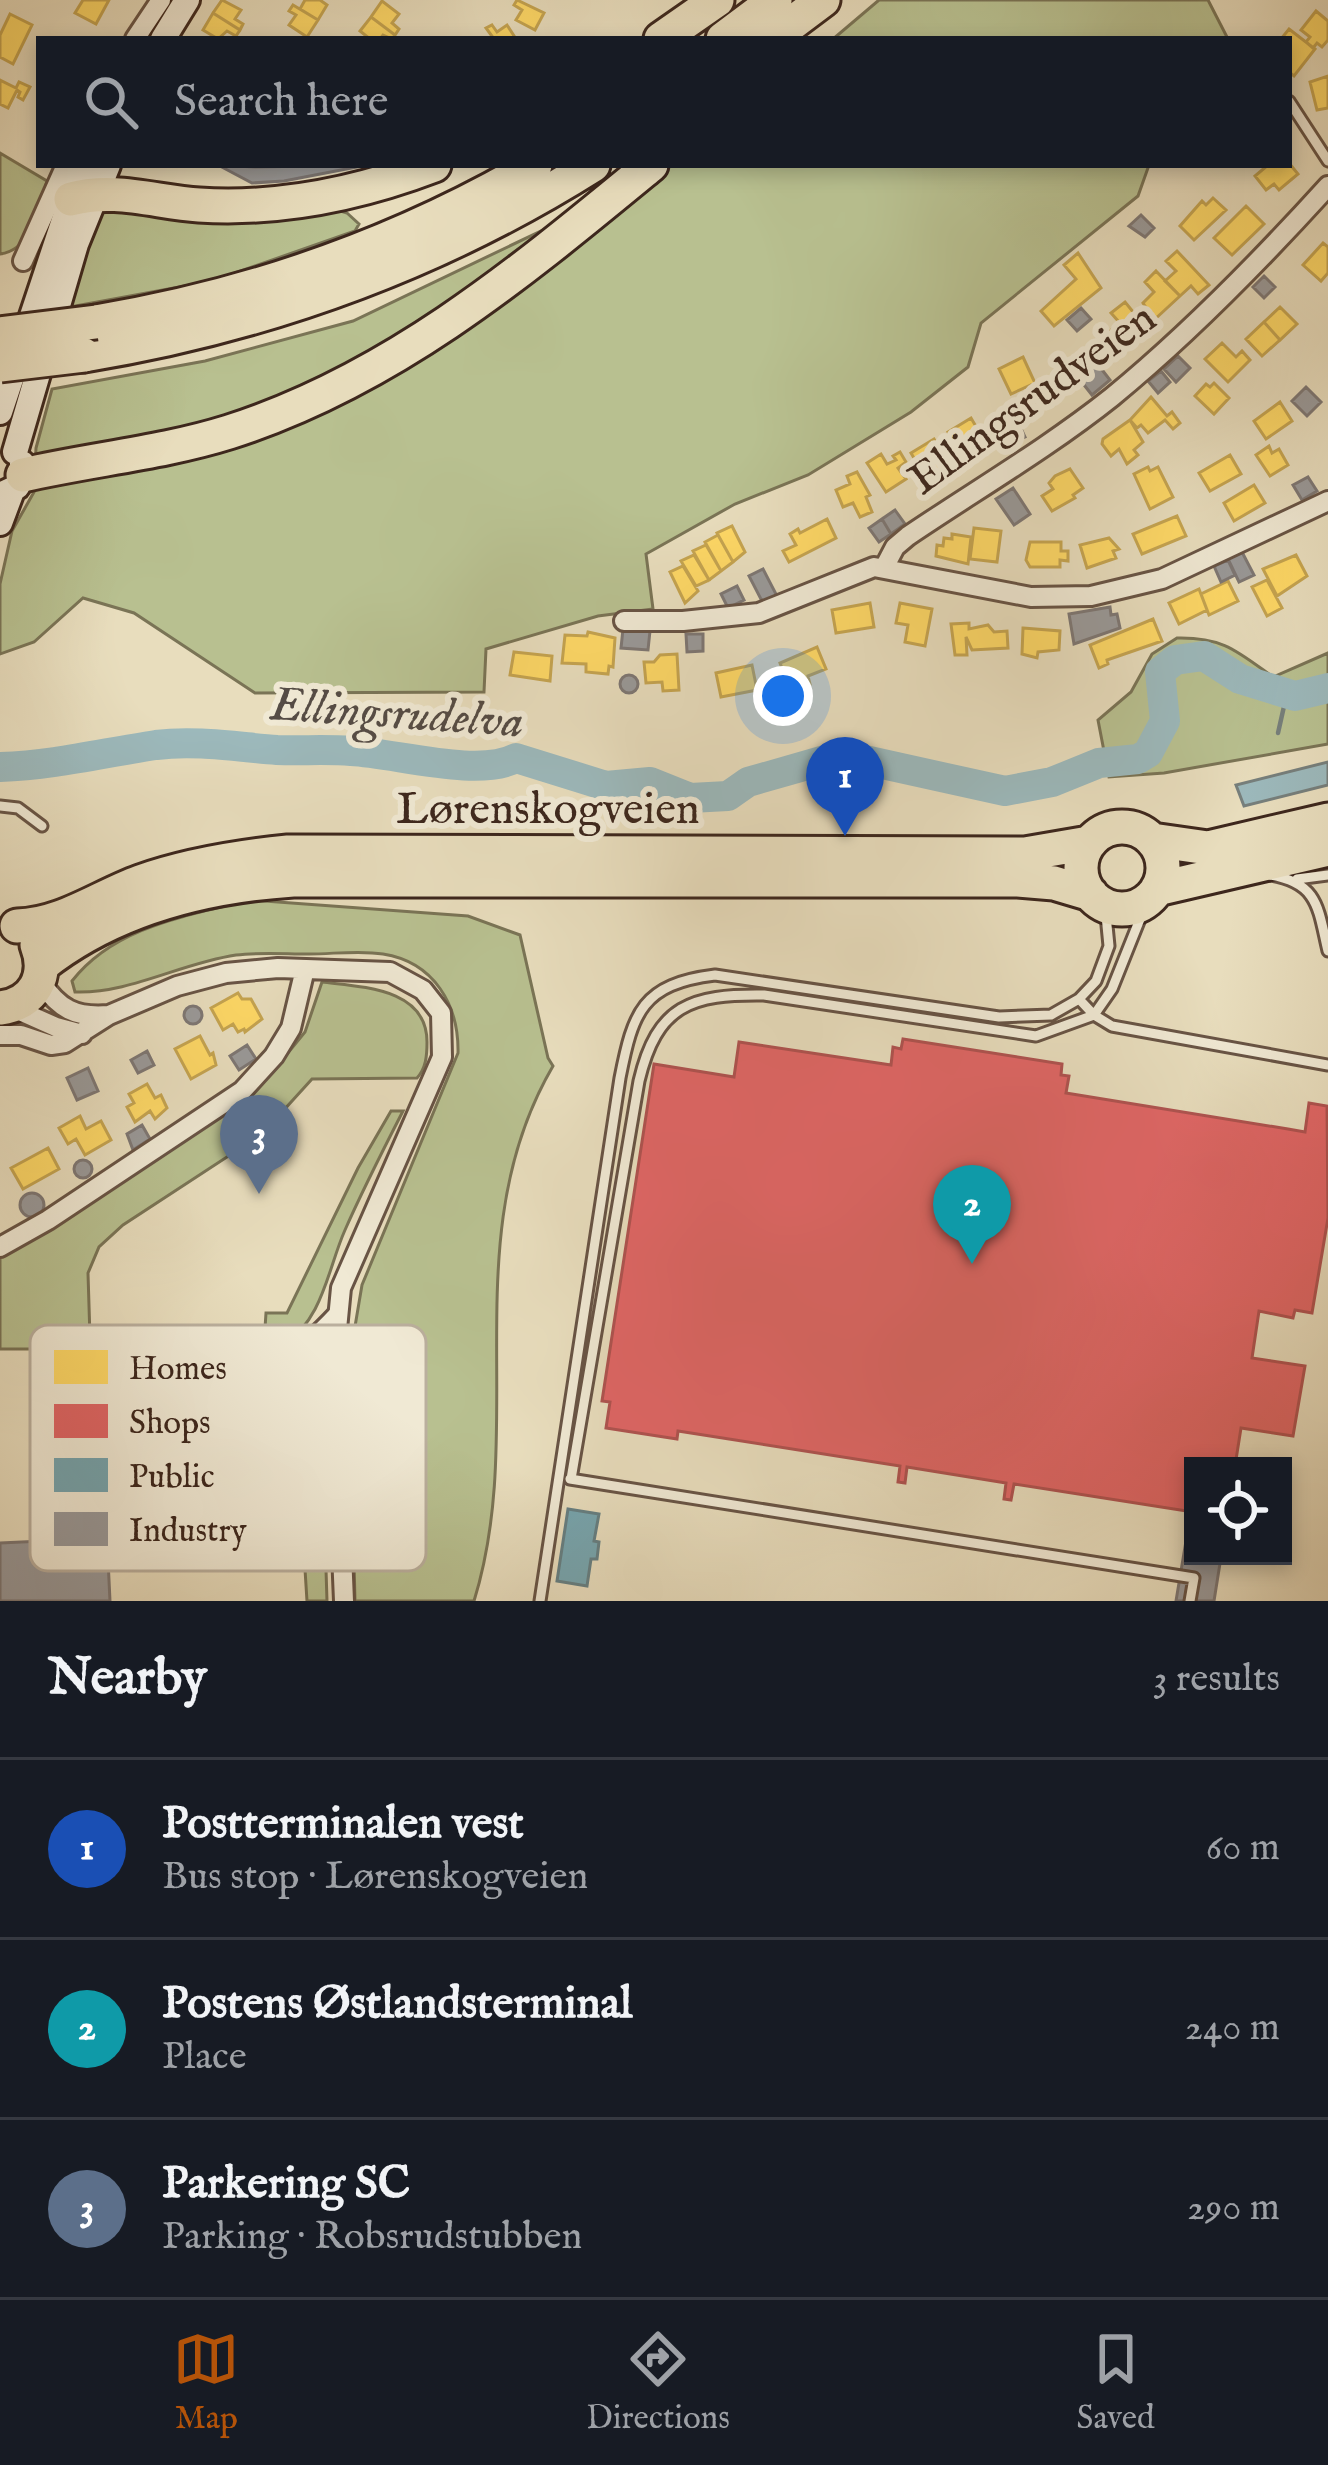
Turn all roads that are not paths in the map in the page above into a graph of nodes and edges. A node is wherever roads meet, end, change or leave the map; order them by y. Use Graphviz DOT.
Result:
graph roads {
  1 [pos="161,0"];
  2 [pos="187,0"];
  3 [pos="717,0"];
  4 [pos="775,0"];
  5 [pos="823,0"];
  6 [pos="836,0"];
  7 [pos="137,36"];
  8 [pos="165,36"];
  9 [pos="665,36"];
  10 [pos="727,36"];
  11 [pos="776,36"];
  12 [pos="797,36"];
  13 [pos="1292,106"];
  14 [pos="1328,161"];
  15 [pos="65,168"];
  16 [pos="425,168"];
  17 [pos="529,168"];
  18 [pos="588,168"];
  19 [pos="647,168"];
  20 [pos="91,180"];
  21 [pos="1328,186"];
  22 [pos="23,261"];
  23 [pos="0,334"];
  24 [pos="0,365"];
  25 [pos="0,412"];
  26 [pos="10,472"];
  27 [pos="1328,501"];
  28 [pos="0,523"];
  29 [pos="884,568"];
  30 [pos="624,621"];
  31 [pos="0,806"];
  32 [pos="1328,820"];
  33 [pos="42,826"];
  34 [pos="1152,840"];
  35 [pos="1089,843"];
  36 [pos="1328,849"];
  37 [pos="1248,868"];
  38 [pos="1328,875"];
  39 [pos="1297,879"];
  40 [pos="1153,894"];
  41 [pos="1328,896"];
  42 [pos="1098,900"];
  43 [pos="1316,901"];
  44 [pos="9,924"];
  45 [pos="1328,952"];
  46 [pos="304,969"];
  47 [pos="41,973"];
  48 [pos="1079,999"];
  49 [pos="1094,1015"];
  50 [pos="4,1016"];
  51 [pos="109,1016"];
  52 [pos="82,1034"];
  53 [pos="1328,1065"];
  54 [pos="0,1247"];
  55 [pos="339,1306"];
  56 [pos="322,1325"];
  57 [pos="337,1325"];
  58 [pos="559,1477"];
  59 [pos="571,1479"];
  60 [pos="343,1571"];
  61 [pos="344,1601"];
  62 [pos="540,1601"];
  63 [pos="1190,1601"];
  1 -- 7 [label="street"];
  2 -- 8 [label="street"];
  3 -- 9 [label="highway"];
  4 -- 10 [label="highway"];
  5 -- 11 [label="highway"];
  6 -- 12 [label="highway"];
  13 -- 14 [label="lane"];
  15 -- 22 [label="street"];
  16 -- 20 [label="highway"];
  17 -- 23 [label="highway, bridge"];
  18 -- 24 [label="highway, bridge"];
  19 -- 26 [label="highway"];
  20 -- 25 [label="street"];
  20 -- 26 [label="street"];
  21 -- 29 [label="street, Ellingsrudveien"];
  26 -- 28 [label="street"];
  27 -- 29 [label="street"];
  29 -- 30 [label="street"];
  31 -- 33 [label="lane"];
  32 -- 34 [label="highway"];
  34 -- 35 [label="highway"];
  34 -- 40 [label="highway"];
  35 -- 42 [label="highway"];
  35 -- 44 [label="highway, Lørenskogveien"];
  36 -- 37 [label="highway"];
  37 -- 39 [label="lane"];
  37 -- 40 [label="highway"];
  38 -- 39 [label="lane"];
  39 -- 43 [label="lane"];
  40 -- 42 [label="highway"];
  40 -- 49 [label="lane"];
  41 -- 43 [label="lane"];
  42 -- 47 [label="highway, Lørenskogveien"];
  42 -- 48 [label="lane"];
  43 -- 45 [label="lane"];
  44 -- 47 [label="highway"];
  46 -- 51 [label="street"];
  46 -- 54 [label="street"];
  46 -- 55 [label="street"];
  47 -- 50 [label="highway, Lørenskogveien"];
  47 -- 51 [label="street"];
  48 -- 49 [label="lane"];
  48 -- 58 [label="lane"];
  49 -- 53 [label="lane"];
  49 -- 59 [label="lane"];
  50 -- 52 [label="street"];
  50 -- 52 [label="street"];
  51 -- 52 [label="street"];
  55 -- 56 [label="lane"];
  55 -- 57 [label="street"];
  58 -- 59 [label="lane"];
  58 -- 62 [label="lane"];
  59 -- 63 [label="lane"];
  60 -- 61 [label="street"];
}
